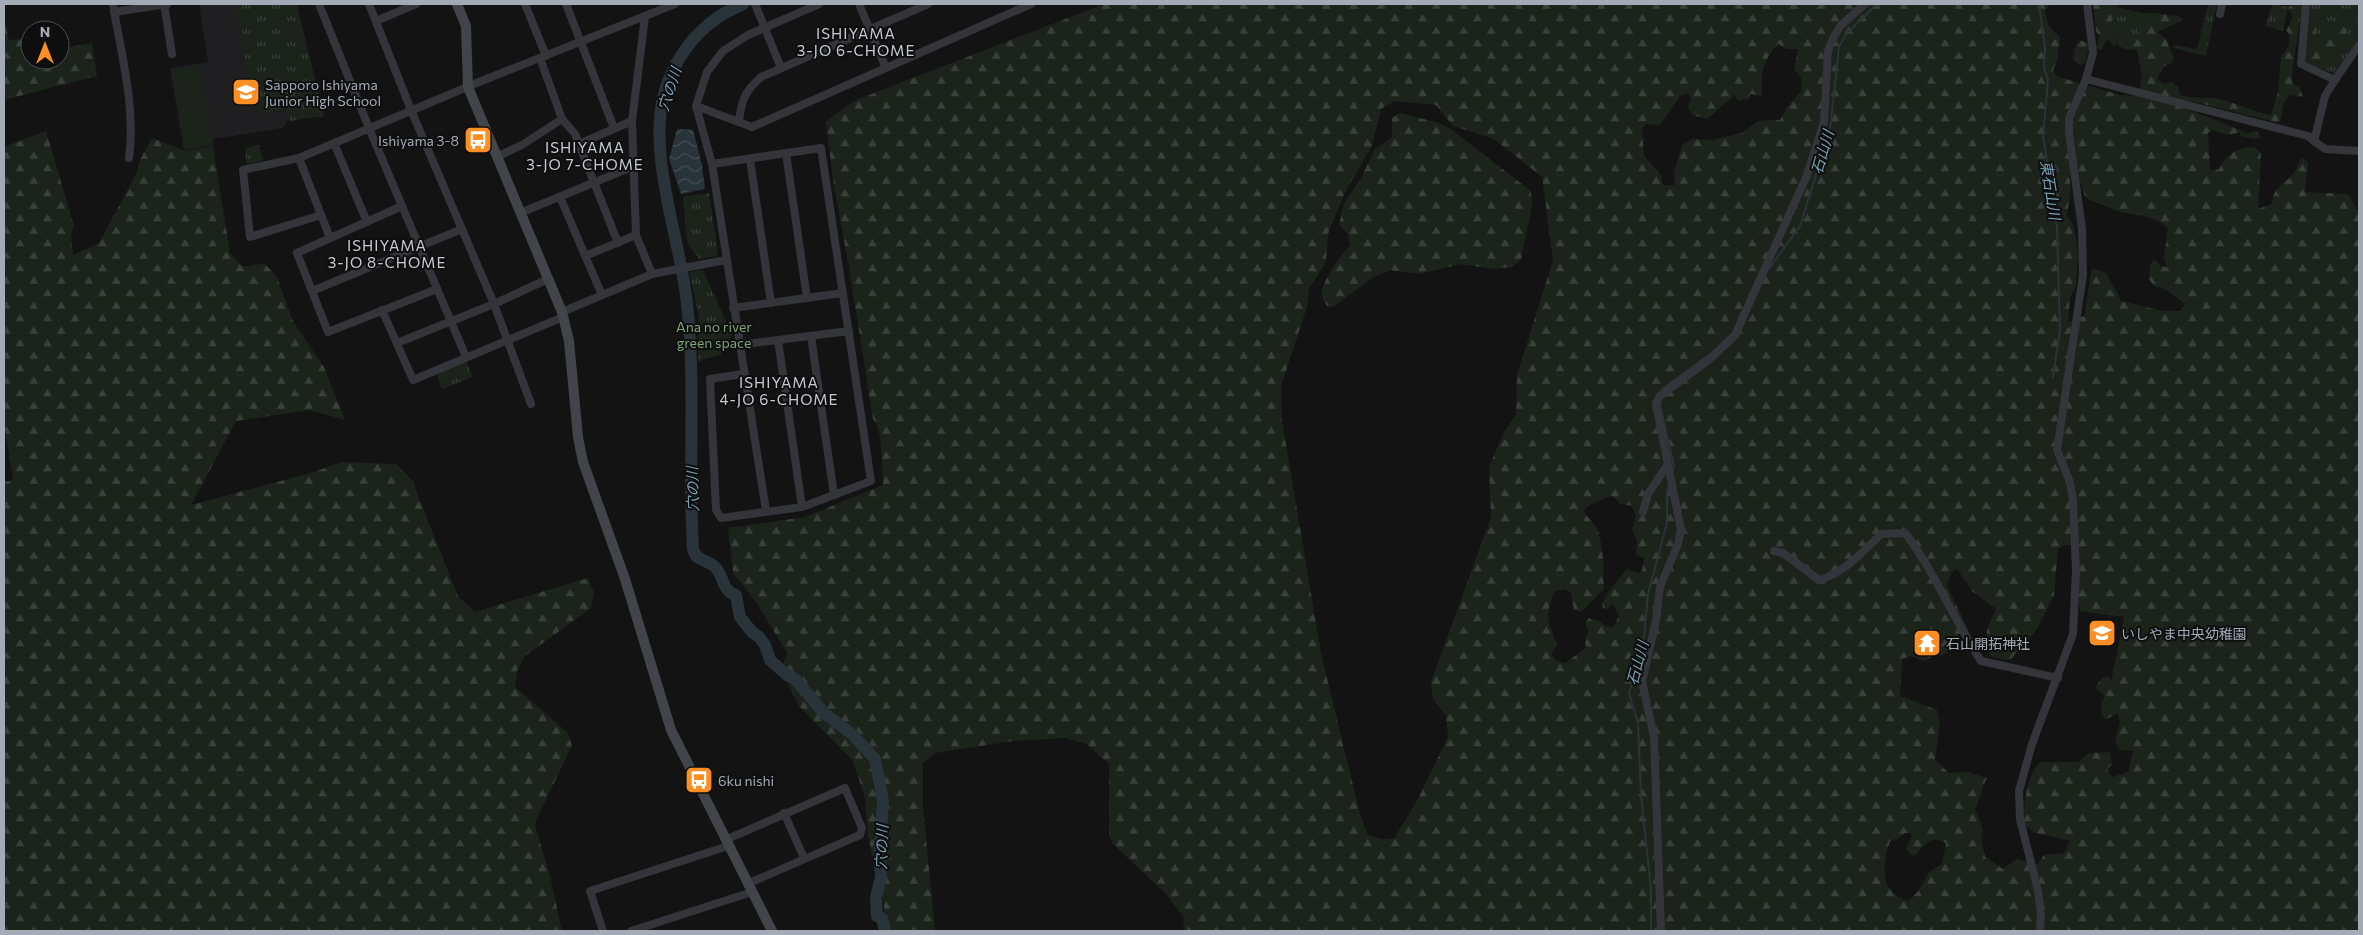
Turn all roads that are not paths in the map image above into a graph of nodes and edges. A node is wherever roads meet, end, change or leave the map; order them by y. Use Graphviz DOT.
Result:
graph roads {
  1 [pos="165,4"];
  2 [pos="319,4"];
  3 [pos="369,4"];
  4 [pos="416,4"];
  5 [pos="457,4"];
  6 [pos="525,4"];
  7 [pos="566,4"];
  8 [pos="675,4"];
  9 [pos="756,4"];
  10 [pos="819,4"];
  11 [pos="859,4"];
  12 [pos="928,4"];
  13 [pos="1031,4"];
  14 [pos="1865,4"];
  15 [pos="2087,4"];
  16 [pos="2222,4"];
  17 [pos="2306,4"];
  18 [pos="153,5"];
  19 [pos="114,8"];
  20 [pos="2220,14"];
  21 [pos="645,17"];
  22 [pos="376,21"];
  23 [pos="764,28"];
  24 [pos="870,29"];
  25 [pos="581,42"];
  26 [pos="2359,45"];
  27 [pos="172,54"];
  28 [pos="543,57"];
  29 [pos="781,68"];
  30 [pos="886,68"];
  31 [pos="2086,79"];
  32 [pos="2336,80"];
  33 [pos="468,87"];
  34 [pos="696,106"];
  35 [pos="411,110"];
  36 [pos="562,120"];
  37 [pos="632,122"];
  38 [pos="739,122"];
  39 [pos="369,128"];
  40 [pos="614,128"];
  41 [pos="2314,141"];
  42 [pos="334,143"];
  43 [pos="579,144"];
  44 [pos="2359,151"];
  45 [pos="786,153"];
  46 [pos="496,156"];
  47 [pos="129,158"];
  48 [pos="299,158"];
  49 [pos="750,158"];
  50 [pos="712,164"];
  51 [pos="634,166"];
  52 [pos="594,182"];
  53 [pos="560,196"];
  54 [pos="402,206"];
  55 [pos="520,213"];
  56 [pos="321,214"];
  57 [pos="367,222"];
  58 [pos="462,229"];
  59 [pos="636,235"];
  60 [pos="330,238"];
  61 [pos="618,243"];
  62 [pos="420,247"];
  63 [pos="585,256"];
  64 [pos="726,260"];
  65 [pos="652,274"];
  66 [pos="548,279"];
  67 [pos="437,289"];
  68 [pos="312,291"];
  69 [pos="843,293"];
  70 [pos="602,295"];
  71 [pos="807,298"];
  72 [pos="771,303"];
  73 [pos="494,304"];
  74 [pos="733,308"];
  75 [pos="382,310"];
  76 [pos="563,315"];
  77 [pos="450,320"];
  78 [pos="848,331"];
  79 [pos="811,336"];
  80 [pos="778,340"];
  81 [pos="508,341"];
  82 [pos="397,343"];
  83 [pos="740,345"];
  84 [pos="466,357"];
  85 [pos="743,374"];
  86 [pos="531,404"];
  87 [pos="1669,468"];
  88 [pos="834,495"];
  89 [pos="802,507"];
  90 [pos="766,511"];
  91 [pos="1643,512"];
  92 [pos="1774,551"];
  93 [pos="2058,678"];
  94 [pos="784,813"];
  95 [pos="726,843"];
  96 [pos="804,858"];
  97 [pos="749,888"];
  98 [pos="603,931"];
  99 [pos="630,931"];
  100 [pos="772,931"];
  101 [pos="1661,931"];
  102 [pos="2040,931"];
  1 -- 18 [label="street"];
  1 -- 27 [label="street"];
  2 -- 39 [label="street"];
  3 -- 22 [label="street"];
  4 -- 22 [label="street"];
  5 -- 33 [label="street"];
  6 -- 28 [label="street"];
  7 -- 25 [label="street"];
  8 -- 21 [label="street"];
  9 -- 23 [label="street"];
  10 -- 23 [label="street"];
  11 -- 24 [label="street"];
  12 -- 24 [label="street"];
  13 -- 30 [label="street"];
  14 -- 87 [label="street"];
  15 -- 31 [label="street"];
  16 -- 20 [label="street"];
  17 -- 32 [label="street"];
  18 -- 19 [label="street"];
  19 -- 47 [label="street"];
  21 -- 25 [label="street"];
  21 -- 37 [label="street"];
  22 -- 35 [label="street"];
  23 -- 29 [label="street"];
  23 -- 34 [label="street"];
  24 -- 29 [label="street"];
  24 -- 30 [label="street"];
  25 -- 28 [label="street"];
  25 -- 40 [label="street"];
  26 -- 32 [label="street"];
  28 -- 33 [label="street"];
  28 -- 36 [label="street"];
  29 -- 38 [label="street"];
  30 -- 38 [label="street"];
  31 -- 41 [label="street"];
  31 -- 93 [label="street"];
  32 -- 41 [label="street"];
  33 -- 35 [label="street"];
  33 -- 46 [label="street"];
  34 -- 38 [label="street"];
  34 -- 50 [label="street"];
  35 -- 39 [label="street"];
  35 -- 58 [label="street"];
  36 -- 43 [label="street"];
  36 -- 46 [label="street"];
  37 -- 40 [label="street"];
  37 -- 51 [label="street"];
  39 -- 42 [label="street"];
  39 -- 54 [label="street"];
  40 -- 43 [label="street"];
  41 -- 44 [label="street"];
  42 -- 48 [label="street"];
  42 -- 57 [label="street"];
  43 -- 52 [label="street"];
  45 -- 49 [label="street"];
  45 -- 69 [label="street"];
  45 -- 71 [label="street"];
  46 -- 55 [label="street"];
  48 -- 56 [label="street"];
  48 -- 56 [label="street"];
  49 -- 50 [label="street"];
  49 -- 72 [label="street"];
  50 -- 64 [label="street"];
  51 -- 52 [label="street"];
  51 -- 59 [label="street"];
  52 -- 53 [label="street"];
  52 -- 61 [label="street"];
  53 -- 55 [label="street"];
  53 -- 63 [label="street"];
  54 -- 57 [label="street"];
  54 -- 62 [label="street"];
  55 -- 66 [label="street"];
  56 -- 60 [label="street"];
  57 -- 60 [label="street"];
  58 -- 62 [label="street"];
  58 -- 73 [label="street"];
  59 -- 61 [label="street"];
  59 -- 65 [label="street"];
  60 -- 68 [label="street"];
  61 -- 63 [label="street"];
  62 -- 67 [label="street"];
  62 -- 68 [label="street"];
  63 -- 70 [label="street"];
  64 -- 65 [label="street"];
  64 -- 74 [label="street"];
  65 -- 70 [label="street"];
  66 -- 73 [label="street"];
  66 -- 76 [label="street"];
  67 -- 75 [label="street"];
  67 -- 77 [label="street"];
  68 -- 75 [label="street"];
  69 -- 71 [label="street"];
  69 -- 78 [label="street"];
  70 -- 76 [label="street"];
  71 -- 72 [label="street"];
  72 -- 74 [label="street"];
  73 -- 77 [label="street"];
  73 -- 81 [label="street"];
  74 -- 83 [label="street"];
  75 -- 82 [label="street"];
  76 -- 81 [label="street"];
  76 -- 95 [label="street"];
  77 -- 82 [label="street"];
  77 -- 84 [label="street"];
  78 -- 79 [label="street"];
  78 -- 88 [label="street"];
  79 -- 80 [label="street"];
  79 -- 88 [label="street"];
  80 -- 83 [label="street"];
  80 -- 89 [label="street"];
  81 -- 84 [label="street"];
  81 -- 86 [label="street"];
  82 -- 84 [label="street"];
  83 -- 85 [label="street"];
  85 -- 90 [label="street"];
  85 -- 90 [label="street"];
  87 -- 91 [label="street"];
  87 -- 101 [label="street"];
  88 -- 89 [label="street"];
  89 -- 90 [label="street"];
  92 -- 93 [label="street"];
  93 -- 102 [label="street"];
  94 -- 95 [label="street"];
  94 -- 96 [label="street"];
  94 -- 96 [label="street"];
  95 -- 97 [label="street"];
  95 -- 98 [label="street"];
  96 -- 97 [label="street"];
  97 -- 99 [label="street"];
  97 -- 100 [label="street"];
}
